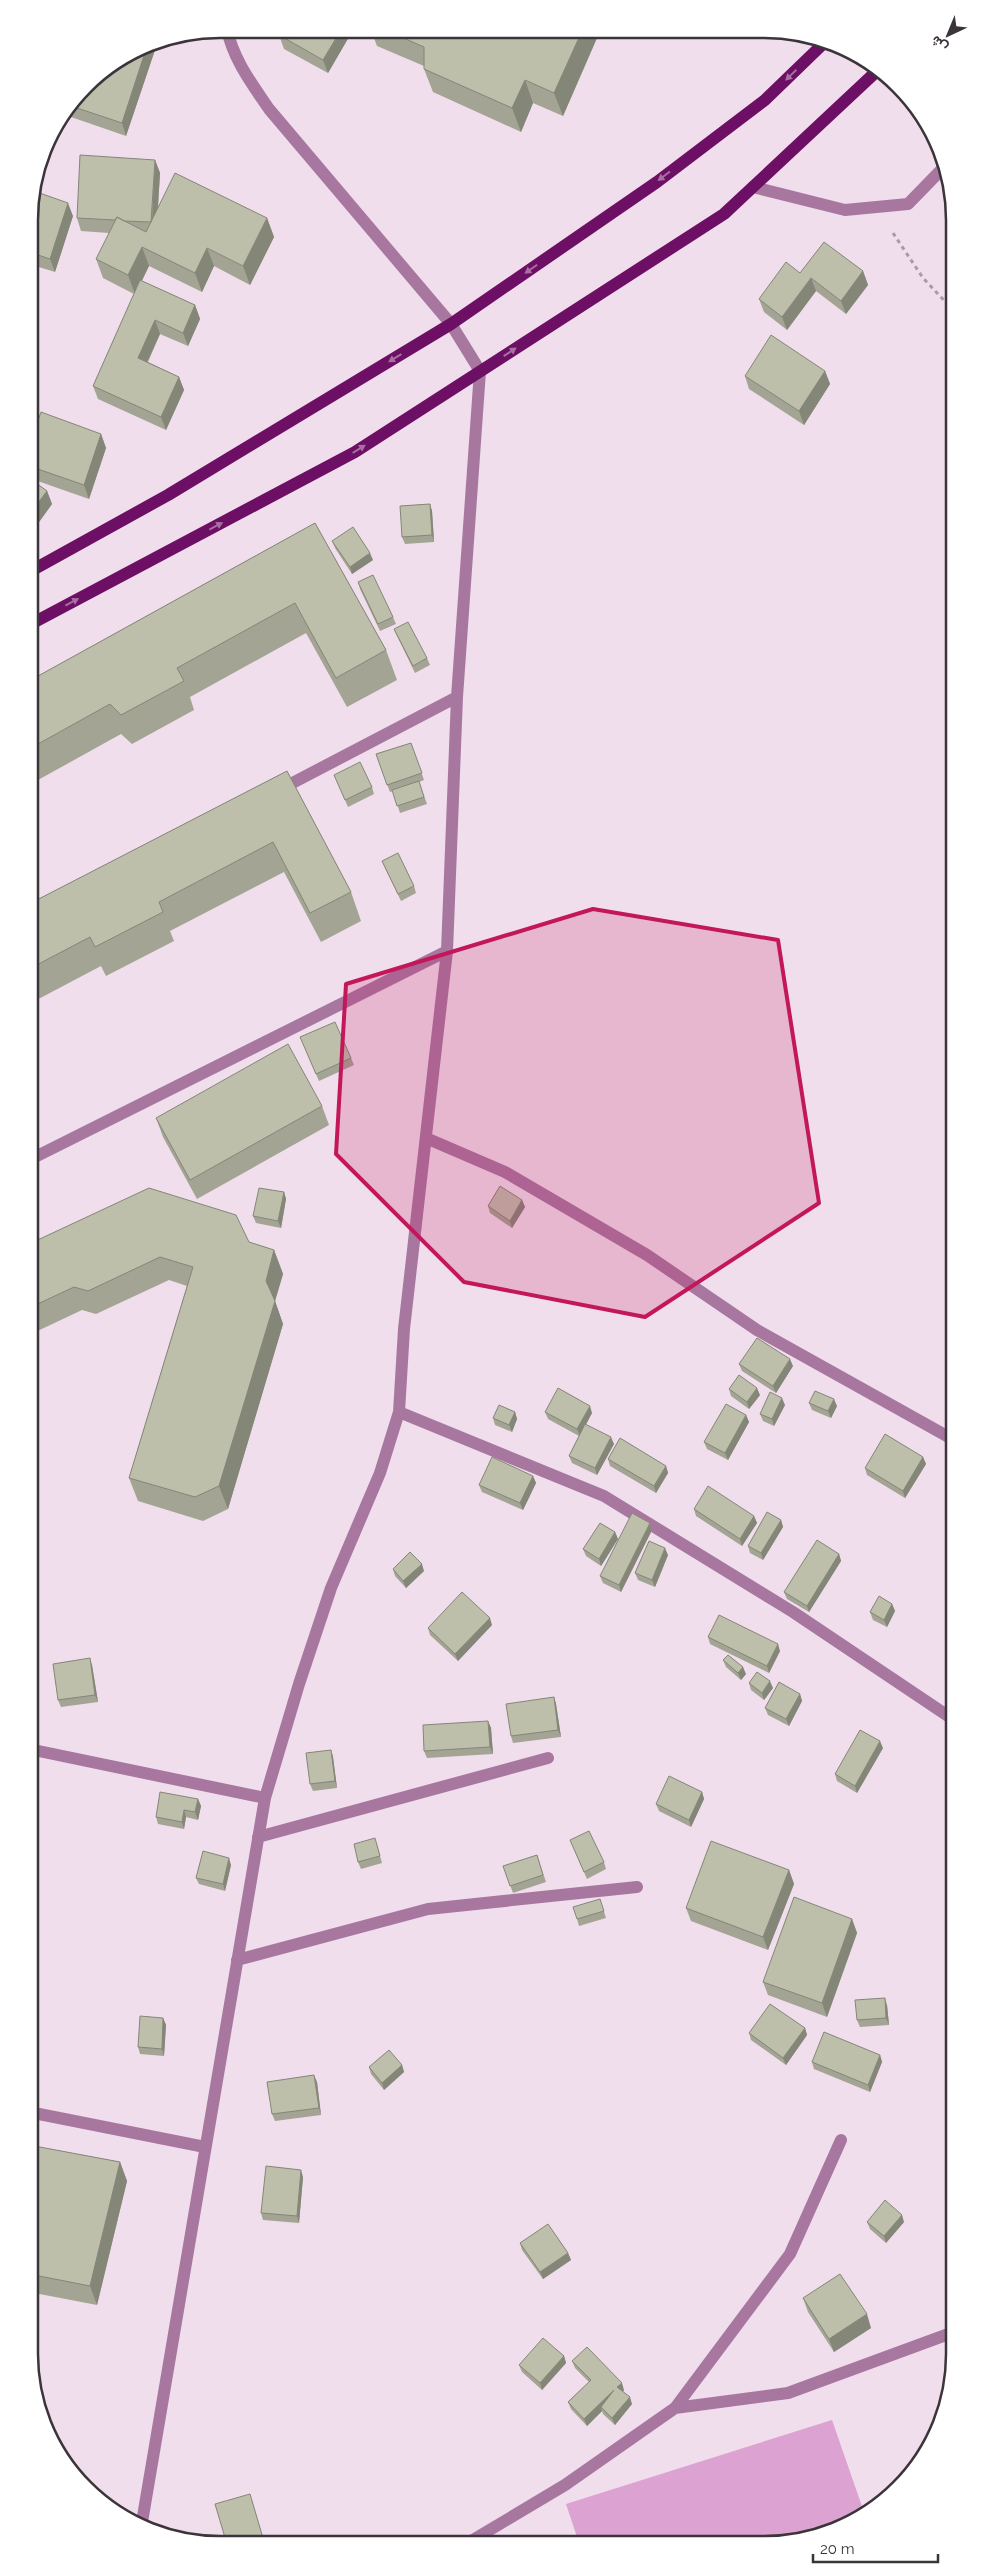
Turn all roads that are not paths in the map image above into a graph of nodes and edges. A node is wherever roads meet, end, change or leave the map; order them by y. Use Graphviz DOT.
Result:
graph roads {
  1 [pos="228,38"];
  2 [pos="820,47"];
  3 [pos="873,74"];
  4 [pos="939,172"];
  5 [pos="753,187"];
  6 [pos="452,324"];
  7 [pos="480,371"];
  8 [pos="38,567"];
  9 [pos="38,619"];
  10 [pos="457,697"];
  11 [pos="265,798"];
  12 [pos="447,951"];
  13 [pos="426,1138"];
  14 [pos="38,1156"];
  15 [pos="399,1412"];
  16 [pos="946,1436"];
  17 [pos="946,1715"];
  18 [pos="38,1751"];
  19 [pos="548,1758"];
  20 [pos="265,1798"];
  21 [pos="258,1837"];
  22 [pos="637,1887"];
  23 [pos="237,1960"];
  24 [pos="38,2114"];
  25 [pos="842,2140"];
  26 [pos="205,2147"];
  27 [pos="946,2335"];
  28 [pos="675,2408"];
  29 [pos="142,2520"];
  30 [pos="480,2536"];
  1 -- 6 [label="street"];
  2 -- 6 [label="main road, one-way"];
  3 -- 5 [label="main road"];
  4 -- 5 [label="street"];
  7 -- 5 [label="main road, one-way"];
  6 -- 7 [label="street"];
  6 -- 8 [label="main road, one-way"];
  9 -- 7 [label="main road, one-way"];
  7 -- 10 [label="street"];
  10 -- 11 [label="street"];
  10 -- 12 [label="street"];
  12 -- 13 [label="street"];
  12 -- 14 [label="street"];
  13 -- 15 [label="street"];
  13 -- 16 [label="street"];
  15 -- 17 [label="street"];
  15 -- 20 [label="street"];
  18 -- 20 [label="street"];
  19 -- 21 [label="street"];
  20 -- 21 [label="street"];
  21 -- 23 [label="street"];
  22 -- 23 [label="street"];
  23 -- 26 [label="street"];
  24 -- 26 [label="street"];
  25 -- 28 [label="street"];
  26 -- 29 [label="street"];
  27 -- 28 [label="street"];
  28 -- 30 [label="street"];
}
